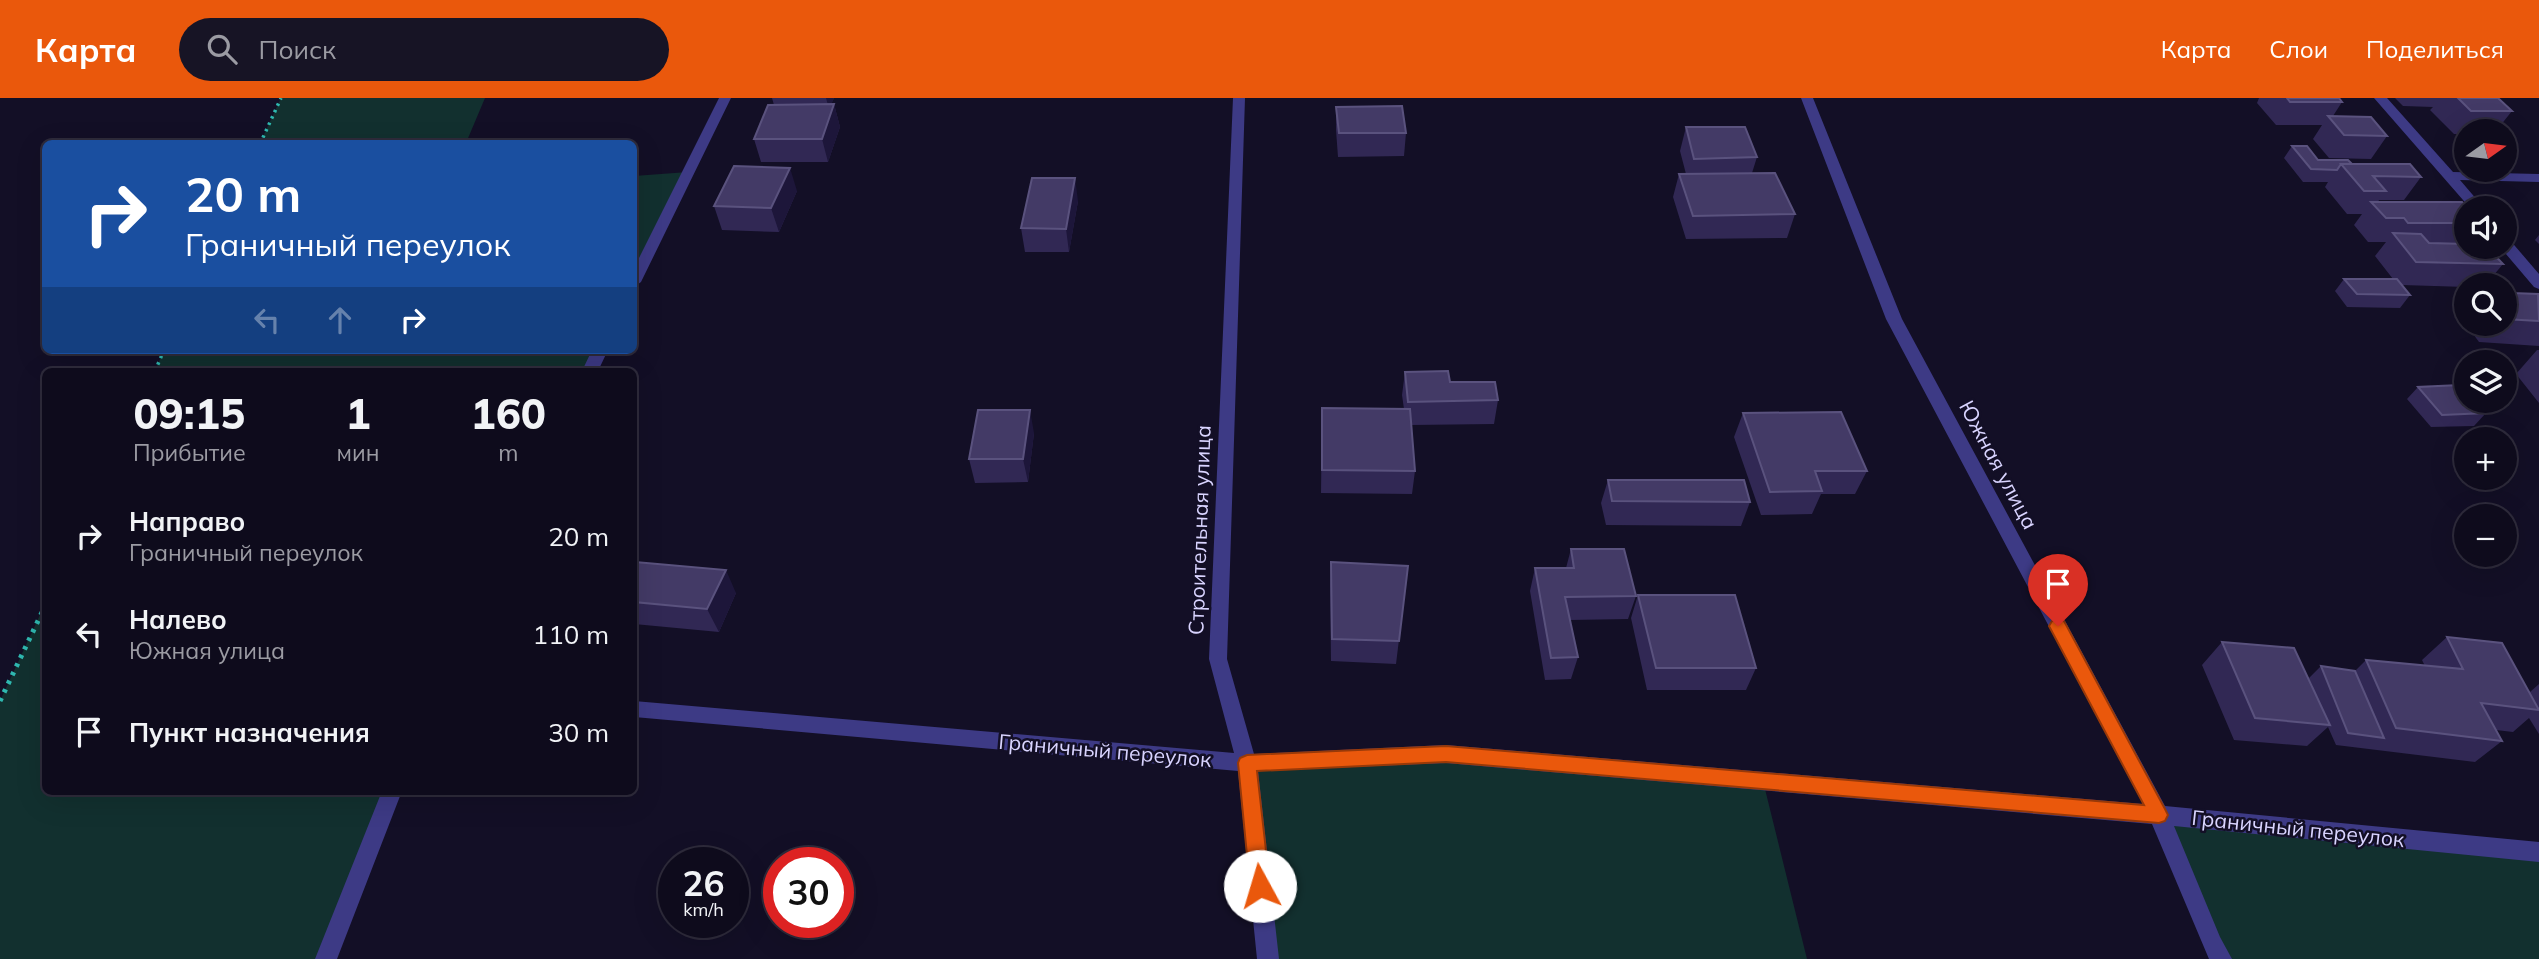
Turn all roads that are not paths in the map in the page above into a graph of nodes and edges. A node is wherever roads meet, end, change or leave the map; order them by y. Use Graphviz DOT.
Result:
graph roads {
  1 [pos="724,98"];
  2 [pos="1239,98"];
  3 [pos="1807,98"];
  4 [pos="2380,98"];
  5 [pos="2450,176"];
  6 [pos="2539,178"];
  7 [pos="2467,196"];
  8 [pos="2517,258"];
  9 [pos="637,276"];
  10 [pos="2539,284"];
  11 [pos="637,709"];
  12 [pos="1247,763"];
  13 [pos="390,795"];
  14 [pos="2159,815"];
  15 [pos="2539,852"];
  16 [pos="326,959"];
  17 [pos="1268,959"];
  18 [pos="2221,959"];
  1 -- 9 [label="street"];
  2 -- 12 [label="street, Строительная улица"];
  3 -- 14 [label="street, Южная улица"];
  4 -- 5 [label="street"];
  5 -- 6 [label="street"];
  5 -- 7 [label="street"];
  8 -- 10 [label="street"];
  11 -- 12 [label="street, Граничный переулок"];
  12 -- 14 [label="street, Граничный переулок"];
  12 -- 17 [label="street, Строительная улица"];
  13 -- 16 [label="street"];
  14 -- 15 [label="street, Граничный переулок"];
  14 -- 18 [label="street, Южная улица"];
}
